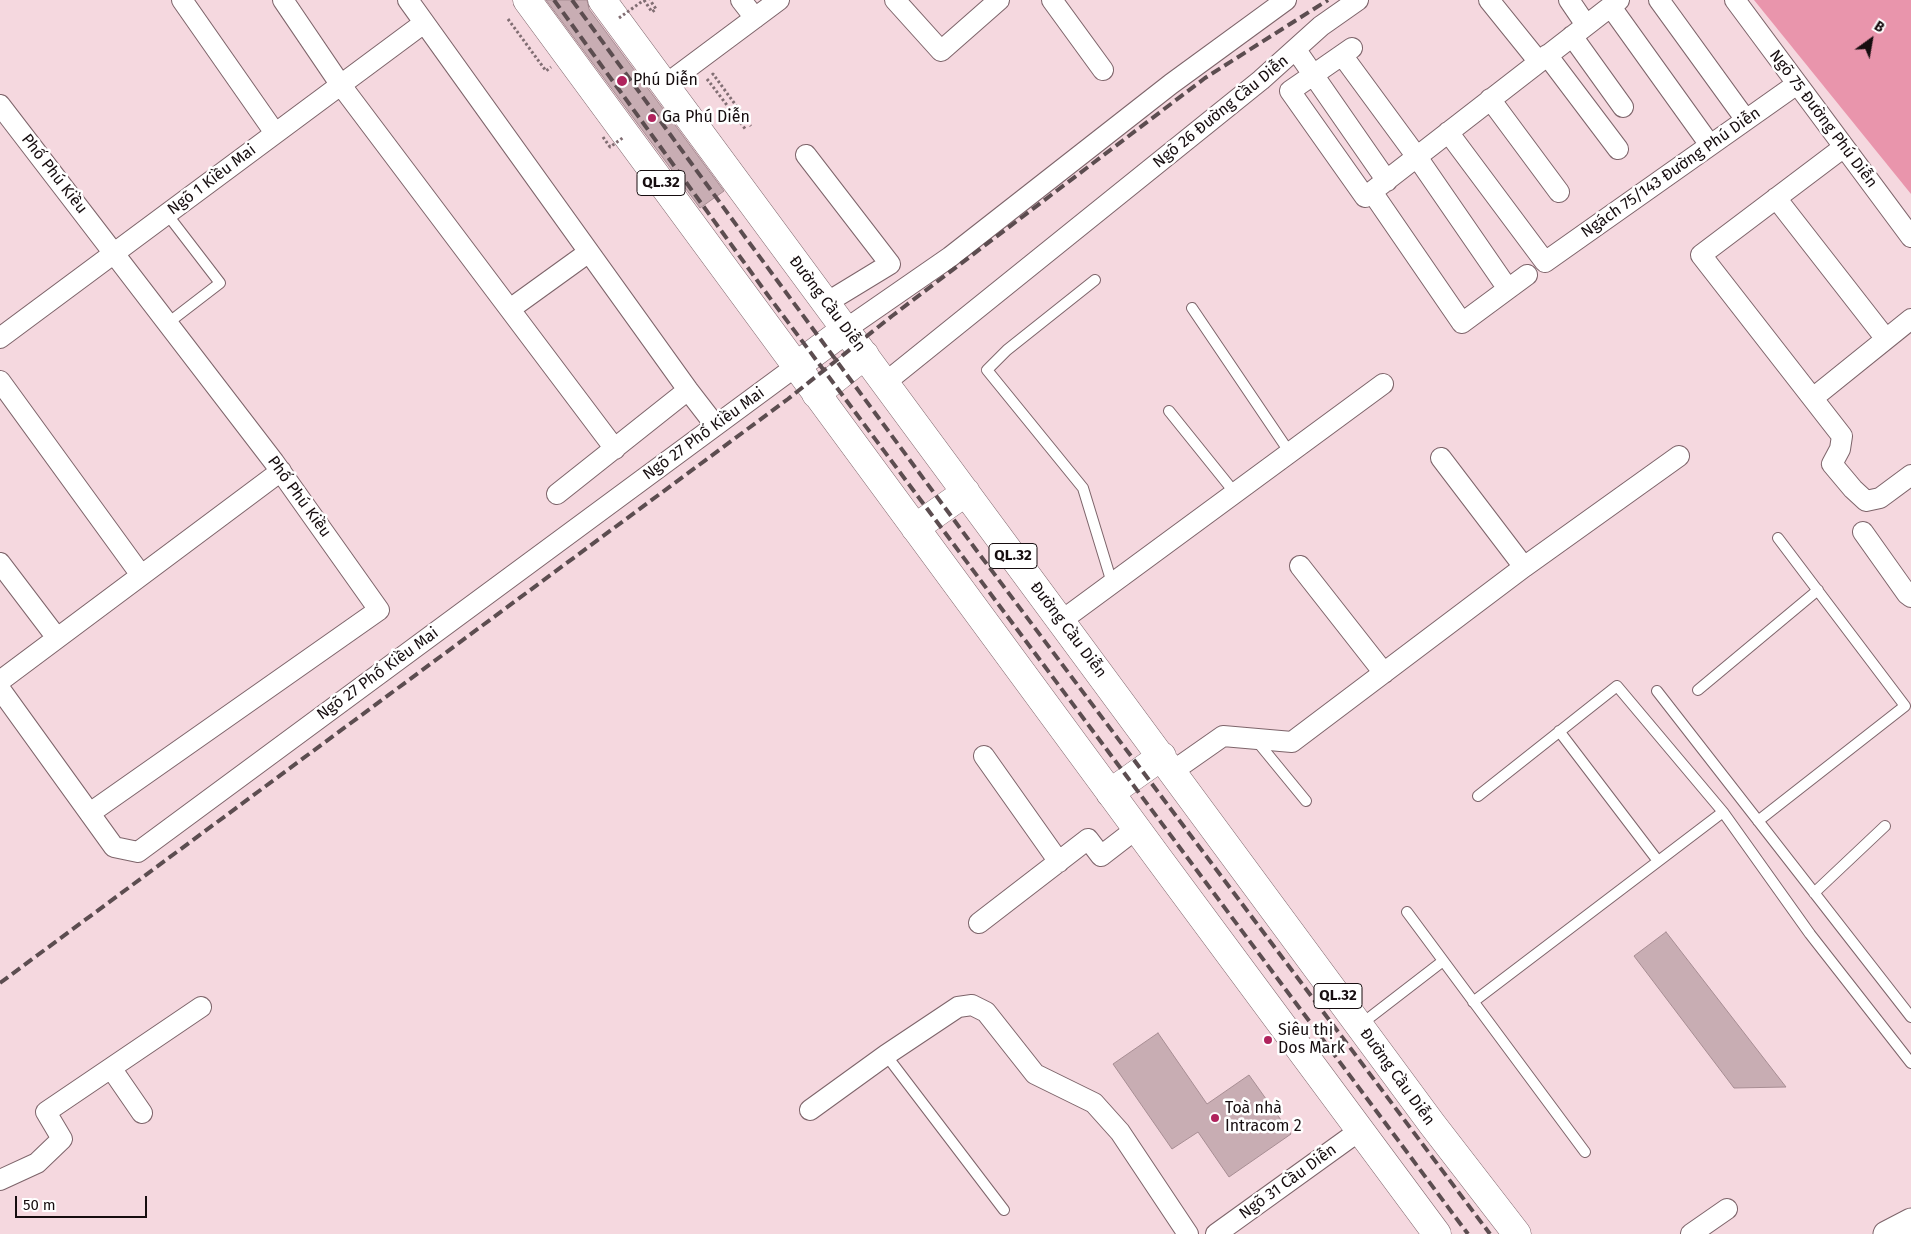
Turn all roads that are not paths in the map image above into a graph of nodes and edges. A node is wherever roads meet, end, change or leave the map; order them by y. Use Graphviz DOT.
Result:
graph roads {
  1 [pos="182,0"];
  2 [pos="283,0"];
  3 [pos="408,0"];
  4 [pos="741,0"];
  5 [pos="779,0"];
  6 [pos="895,0"];
  7 [pos="999,0"];
  8 [pos="1052,0"];
  9 [pos="1286,0"];
  10 [pos="1358,0"];
  11 [pos="1489,0"];
  12 [pos="1570,0"];
  13 [pos="1659,0"];
  14 [pos="1734,0"];
  15 [pos="1615,3"];
  16 [pos="517,9"];
  17 [pos="611,9"];
  18 [pos="755,18"];
  19 [pos="424,22"];
  20 [pos="1579,31"];
  21 [pos="1296,50"];
  22 [pos="1543,58"];
  23 [pos="1103,70"];
  24 [pos="1313,74"];
  25 [pos="340,84"];
  26 [pos="1797,84"];
  27 [pos="665,85"];
  28 [pos="1490,99"];
  29 [pos="0,105"];
  30 [pos="1623,107"];
  31 [pos="1746,120"];
  32 [pos="1448,132"];
  33 [pos="275,133"];
  34 [pos="1710,145"];
  35 [pos="1844,147"];
  36 [pos="1618,149"];
  37 [pos="806,156"];
  38 [pos="1417,157"];
  39 [pos="1380,186"];
  40 [pos="1559,192"];
  41 [pos="1776,198"];
  42 [pos="167,214"];
  43 [pos="1911,237"];
  44 [pos="589,252"];
  45 [pos="115,254"];
  46 [pos="1527,275"];
  47 [pos="1095,280"];
  48 [pos="1508,289"];
  49 [pos="826,303"];
  50 [pos="1192,308"];
  51 [pos="510,310"];
  52 [pos="1911,319"];
  53 [pos="168,323"];
  54 [pos="846,329"];
  55 [pos="0,338"];
  56 [pos="1886,339"];
  57 [pos="865,355"];
  58 [pos="795,367"];
  59 [pos="0,381"];
  60 [pos="886,382"];
  61 [pos="1383,384"];
  62 [pos="688,390"];
  63 [pos="816,394"];
  64 [pos="1812,398"];
  65 [pos="1169,411"];
  66 [pos="715,425"];
  67 [pos="615,449"];
  68 [pos="1290,452"];
  69 [pos="1679,456"];
  70 [pos="1441,458"];
  71 [pos="281,471"];
  72 [pos="1911,475"];
  73 [pos="966,492"];
  74 [pos="1235,493"];
  75 [pos="558,494"];
  76 [pos="915,528"];
  77 [pos="1863,532"];
  78 [pos="1778,538"];
  79 [pos="0,563"];
  80 [pos="1300,566"];
  81 [pos="1524,567"];
  82 [pos="141,576"];
  83 [pos="1112,584"];
  84 [pos="1818,590"];
  85 [pos="1911,597"];
  86 [pos="1060,621"];
  87 [pos="56,638"];
  88 [pos="1384,673"];
  89 [pos="0,681"];
  90 [pos="0,689"];
  91 [pos="1698,690"];
  92 [pos="1657,692"];
  93 [pos="1559,731"];
  94 [pos="1256,739"];
  95 [pos="984,756"];
  96 [pos="1167,764"];
  97 [pos="1110,793"];
  98 [pos="1478,796"];
  99 [pos="1306,801"];
  100 [pos="1723,812"];
  101 [pos="90,814"];
  102 [pos="1758,822"];
  103 [pos="1885,826"];
  104 [pos="1136,829"];
  105 [pos="1658,861"];
  106 [pos="1059,862"];
  107 [pos="1814,893"];
  108 [pos="1407,912"];
  109 [pos="979,922"];
  110 [pos="1443,961"];
  111 [pos="1473,1002"];
  112 [pos="201,1007"];
  113 [pos="1911,1017"];
  114 [pos="1359,1026"];
  115 [pos="886,1055"];
  116 [pos="1911,1063"];
  117 [pos="111,1068"];
  118 [pos="810,1110"];
  119 [pos="142,1113"];
  120 [pos="1359,1131"];
  121 [pos="1584,1152"];
  122 [pos="0,1180"];
  123 [pos="1728,1209"];
  124 [pos="1004,1210"];
  125 [pos="1911,1221"];
  126 [pos="1188,1234"];
  127 [pos="1216,1234"];
  128 [pos="1437,1234"];
  129 [pos="1517,1234"];
  130 [pos="1691,1234"];
  131 [pos="1886,1234"];
  1 -- 33 [label="street"];
  2 -- 25 [label="street"];
  3 -- 19 [label="street"];
  4 -- 18 [label="street"];
  5 -- 18 [label="street"];
  6 -- 7 [label="street"];
  8 -- 23 [label="street"];
  9 -- 54 [label="street"];
  10 -- 21 [label="street"];
  11 -- 22 [label="street"];
  12 -- 20 [label="street"];
  13 -- 31 [label="street"];
  14 -- 26 [label="street, Ngõ 75 Đường Phú Diễn"];
  15 -- 20 [label="street"];
  15 -- 34 [label="street"];
  16 -- 58 [label="highway, QL.32"];
  17 -- 27 [label="highway, Đường Cầu Diễn / QL.32"];
  18 -- 27 [label="street"];
  19 -- 25 [label="street, Ngõ 1 Kiều Mai"];
  19 -- 44 [label="street"];
  20 -- 22 [label="street"];
  20 -- 30 [label="street"];
  21 -- 24 [label="street, Ngõ 26 Đường Cầu Diễn"];
  21 -- 60 [label="street, Ngõ 26 Đường Cầu Diễn"];
  22 -- 28 [label="street"];
  22 -- 36 [label="street"];
  24 -- 38 [label="street"];
  24 -- 39 [label="street, Ngõ 26 Đường Cầu Diễn"];
  24 -- 39 [label="street"];
  25 -- 33 [label="street, Ngõ 1 Kiều Mai"];
  25 -- 51 [label="street"];
  26 -- 31 [label="street, Ngách 75/143 Đường Phú Diễn"];
  26 -- 35 [label="street, Ngõ 75 Đường Phú Diễn"];
  27 -- 49 [label="highway, Đường Cầu Diễn / QL.32"];
  28 -- 32 [label="street"];
  28 -- 40 [label="street"];
  29 -- 45 [label="street, Phố Phú Kiều"];
  31 -- 34 [label="street, Ngách 75/143 Đường Phú Diễn"];
  32 -- 34 [label="street, Ngách 75/143 Đường Phú Diễn"];
  32 -- 38 [label="street"];
  33 -- 42 [label="street, Ngõ 1 Kiều Mai"];
  35 -- 41 [label="street"];
  35 -- 43 [label="street, Ngõ 75 Đường Phú Diễn"];
  37 -- 49 [label="street"];
  38 -- 39 [label="street"];
  38 -- 48 [label="street"];
  39 -- 48 [label="street, Ngõ 26 Đường Cầu Diễn"];
  41 -- 56 [label="street"];
  41 -- 64 [label="street"];
  42 -- 45 [label="street, Ngõ 1 Kiều Mai"];
  42 -- 53 [label="lane"];
  44 -- 51 [label="street"];
  44 -- 62 [label="street"];
  45 -- 53 [label="street, Phố Phú Kiều"];
  45 -- 55 [label="street, Ngõ 1 Kiều Mai"];
  46 -- 48 [label="street"];
  47 -- 83 [label="lane"];
  49 -- 54 [label="highway, Đường Cầu Diễn / QL.32"];
  50 -- 68 [label="lane"];
  51 -- 67 [label="street"];
  52 -- 56 [label="street"];
  53 -- 71 [label="street, Phố Phú Kiều"];
  54 -- 57 [label="highway, Đường Cầu Diễn / QL.32"];
  54 -- 58 [label="highway"];
  56 -- 64 [label="street"];
  57 -- 60 [label="highway, Đường Cầu Diễn / QL.32"];
  57 -- 63 [label="highway"];
  58 -- 63 [label="highway, QL.32"];
  58 -- 66 [label="street, Ngõ 27 Phố Kiều Mai"];
  59 -- 82 [label="street"];
  60 -- 73 [label="highway, Đường Cầu Diễn / QL.32"];
  61 -- 68 [label="street"];
  62 -- 66 [label="street"];
  62 -- 67 [label="street"];
  63 -- 76 [label="highway, QL.32"];
  64 -- 72 [label="street"];
  65 -- 74 [label="lane"];
  66 -- 101 [label="street, Ngõ 27 Phố Kiều Mai"];
  67 -- 75 [label="street"];
  68 -- 74 [label="street"];
  69 -- 81 [label="street"];
  70 -- 81 [label="street"];
  71 -- 82 [label="street"];
  71 -- 101 [label="street, Phố Phú Kiều"];
  73 -- 76 [label="highway"];
  73 -- 86 [label="highway, Đường Cầu Diễn / QL.32"];
  74 -- 83 [label="street"];
  76 -- 97 [label="highway, QL.32"];
  77 -- 85 [label="street"];
  78 -- 84 [label="lane"];
  79 -- 87 [label="street"];
  80 -- 88 [label="street"];
  81 -- 88 [label="street"];
  82 -- 87 [label="street"];
  83 -- 86 [label="street"];
  84 -- 91 [label="lane"];
  84 -- 102 [label="lane"];
  86 -- 96 [label="highway, Đường Cầu Diễn / QL.32"];
  87 -- 89 [label="street"];
  88 -- 94 [label="street"];
  90 -- 101 [label="street, Ngõ 27 Phố Kiều Mai"];
  92 -- 102 [label="lane"];
  93 -- 98 [label="lane"];
  93 -- 100 [label="lane"];
  93 -- 105 [label="lane"];
  94 -- 96 [label="street"];
  94 -- 99 [label="lane"];
  95 -- 106 [label="street"];
  96 -- 97 [label="highway"];
  96 -- 114 [label="highway, Đường Cầu Diễn / QL.32"];
  97 -- 104 [label="highway, QL.32"];
  100 -- 105 [label="lane"];
  100 -- 116 [label="lane"];
  102 -- 107 [label="lane"];
  103 -- 107 [label="lane"];
  104 -- 106 [label="street"];
  104 -- 120 [label="highway, QL.32"];
  105 -- 111 [label="lane"];
  106 -- 109 [label="street"];
  107 -- 113 [label="lane"];
  108 -- 110 [label="lane"];
  110 -- 111 [label="lane"];
  110 -- 114 [label="lane"];
  111 -- 121 [label="lane"];
  112 -- 117 [label="street"];
  114 -- 129 [label="highway, Đường Cầu Diễn / QL.32"];
  115 -- 118 [label="street"];
  115 -- 124 [label="lane"];
  115 -- 126 [label="street"];
  117 -- 119 [label="street"];
  117 -- 122 [label="street"];
  120 -- 127 [label="street, Ngõ 31 Cầu Diễn"];
  120 -- 128 [label="highway, QL.32"];
  123 -- 130 [label="street"];
  125 -- 131 [label="street"];
}
